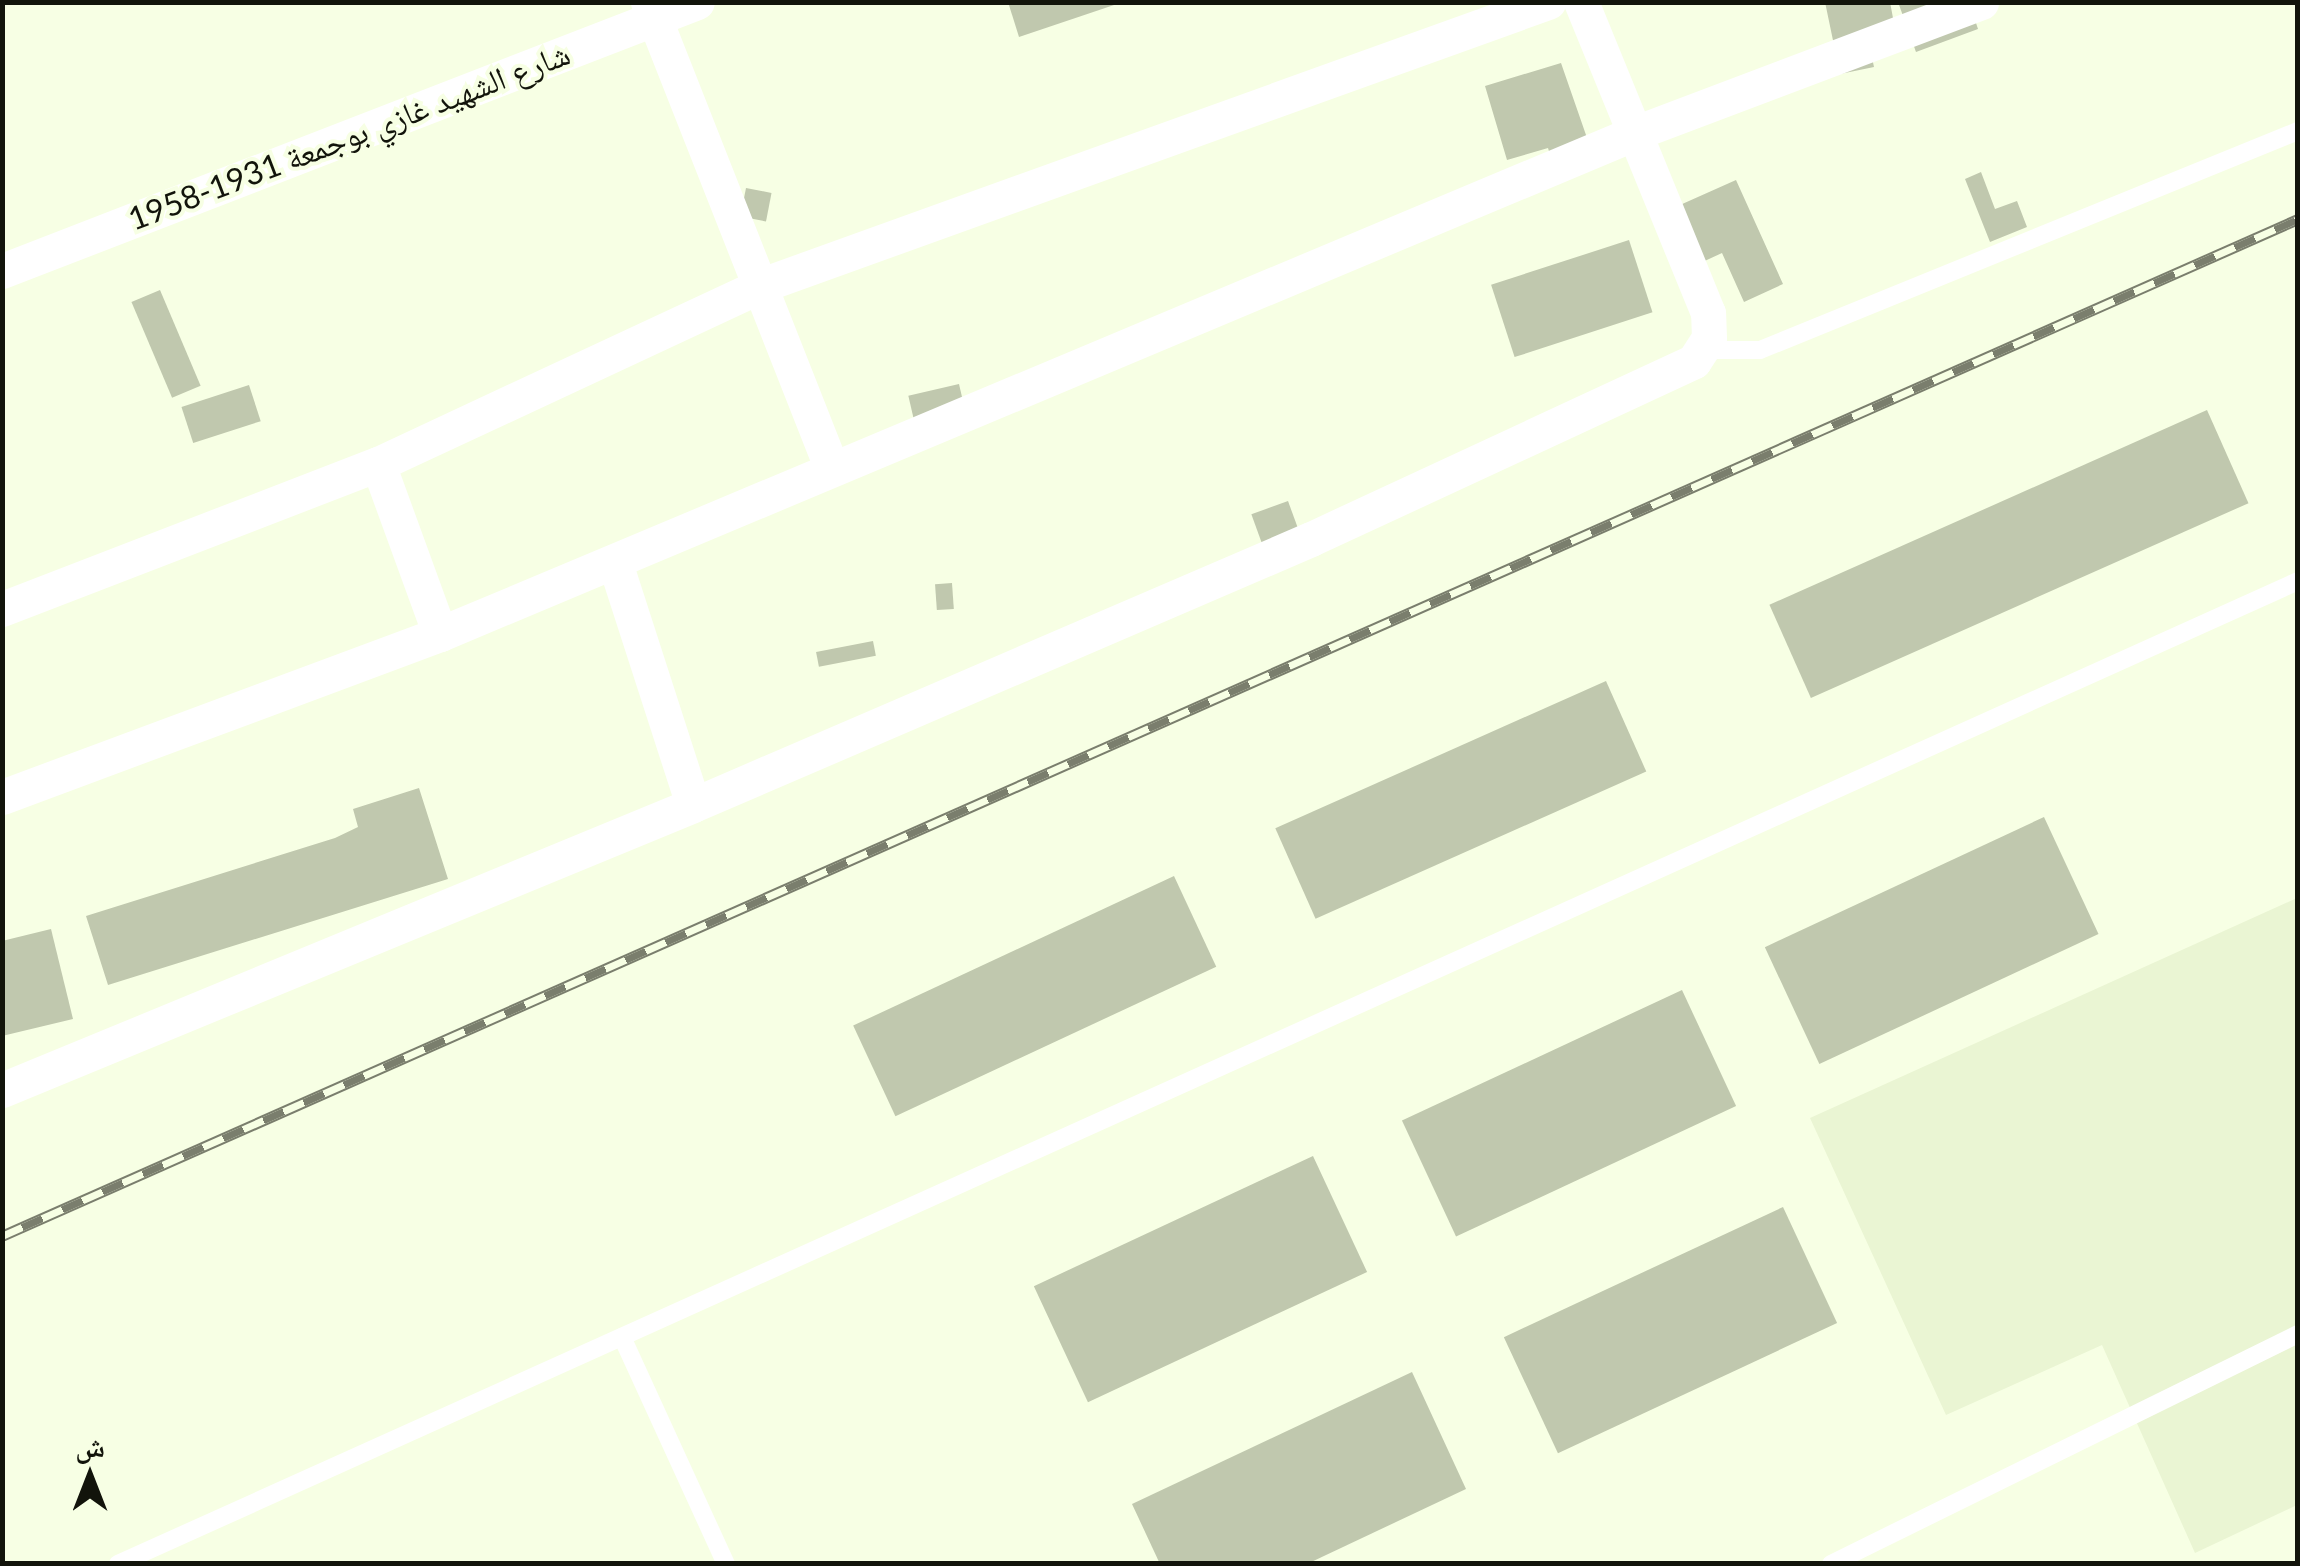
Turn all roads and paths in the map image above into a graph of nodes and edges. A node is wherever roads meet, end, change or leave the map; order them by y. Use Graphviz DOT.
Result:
graph roads {
  1 [pos="696,2"];
  2 [pos="1548,2"];
  3 [pos="1581,2"];
  4 [pos="1980,2"];
  5 [pos="651,10"];
  6 [pos="2298,131"];
  7 [pos="1634,134"];
  8 [pos="2,271"];
  9 [pos="759,286"];
  10 [pos="1704,350"];
  11 [pos="378,464"];
  12 [pos="831,466"];
  13 [pos="615,563"];
  14 [pos="2298,581"];
  15 [pos="2,609"];
  16 [pos="440,634"];
  17 [pos="2,797"];
  18 [pos="693,805"];
  19 [pos="2,1090"];
  20 [pos="2298,1334"];
  21 [pos="622,1336"];
  22 [pos="724,1560"];
  23 [pos="118,1564"];
  24 [pos="704,1564"];
  25 [pos="1831,1564"];
  1 -- 5 [label="street, شارع الشهيد غازي بوجمعة 1931-1958"];
  2 -- 9 [label="street"];
  3 -- 7 [label="street"];
  4 -- 7 [label="street"];
  5 -- 8 [label="street, شارع الشهيد غازي بوجمعة 1931-1958"];
  5 -- 9 [label="street"];
  6 -- 10 [label="lane"];
  7 -- 10 [label="street"];
  7 -- 12 [label="street"];
  9 -- 11 [label="street"];
  9 -- 12 [label="street"];
  10 -- 18 [label="street"];
  11 -- 15 [label="street"];
  11 -- 16 [label="street"];
  12 -- 13 [label="street"];
  13 -- 16 [label="street"];
  13 -- 18 [label="street"];
  14 -- 21 [label="lane"];
  16 -- 17 [label="street"];
  18 -- 19 [label="street"];
  20 -- 25 [label="lane"];
  21 -- 22 [label="lane"];
  21 -- 23 [label="lane"];
  22 -- 24 [label="lane"];
}
